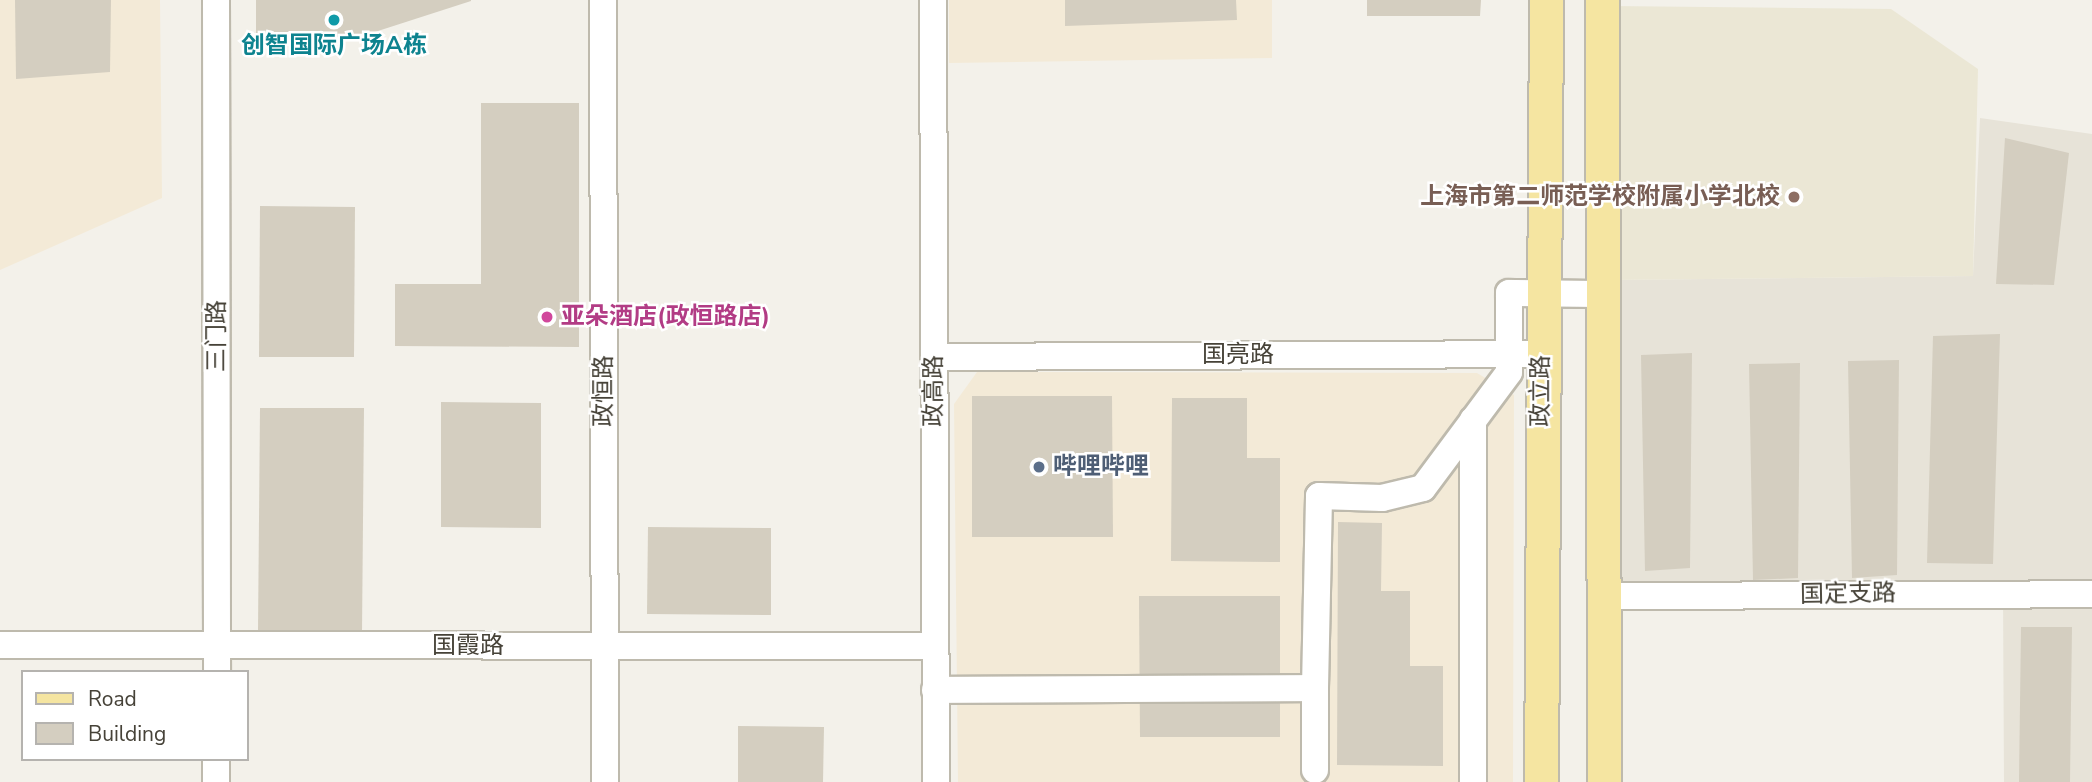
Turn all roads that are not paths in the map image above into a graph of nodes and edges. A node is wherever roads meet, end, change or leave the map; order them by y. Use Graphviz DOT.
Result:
graph roads {
  1 [pos="216,0"];
  2 [pos="603,0"];
  3 [pos="933,0"];
  4 [pos="1546,0"];
  5 [pos="1602,0"];
  6 [pos="1542,294"];
  7 [pos="1604,294"];
  8 [pos="1508,354"];
  9 [pos="1541,354"];
  10 [pos="934,357"];
  11 [pos="1473,420"];
  12 [pos="2092,594"];
  13 [pos="1603,596"];
  14 [pos="0,645"];
  15 [pos="217,645"];
  16 [pos="604,646"];
  17 [pos="936,646"];
  18 [pos="217,670"];
  19 [pos="1315,688"];
  20 [pos="936,690"];
  21 [pos="216,761"];
  22 [pos="1315,770"];
  23 [pos="216,782"];
  24 [pos="606,782"];
  25 [pos="936,782"];
  26 [pos="1473,782"];
  27 [pos="1541,782"];
  28 [pos="1604,782"];
  1 -- 15 [label="street, 三门路"];
  2 -- 16 [label="street, 政恒路"];
  3 -- 10 [label="street, 政高路"];
  4 -- 6 [label="main road, 政立路"];
  5 -- 7 [label="main road"];
  6 -- 7 [label="street"];
  6 -- 8 [label="street"];
  6 -- 9 [label="main road, 政立路"];
  7 -- 13 [label="main road"];
  8 -- 9 [label="street, 国亮路"];
  8 -- 10 [label="street, 国亮路"];
  8 -- 11 [label="street"];
  9 -- 27 [label="main road, 政立路"];
  10 -- 17 [label="street, 政高路"];
  11 -- 19 [label="street"];
  11 -- 26 [label="street"];
  12 -- 13 [label="street, 国定支路"];
  13 -- 28 [label="main road"];
  14 -- 15 [label="street, 国霞路"];
  15 -- 16 [label="street, 国霞路"];
  15 -- 18 [label="street, 三门路"];
  16 -- 17 [label="street, 国霞路"];
  16 -- 24 [label="street, 政恒路"];
  17 -- 20 [label="street, 政高路"];
  19 -- 20 [label="street"];
  19 -- 22 [label="street"];
  20 -- 25 [label="street, 政高路"];
  21 -- 23 [label="street"];
}
